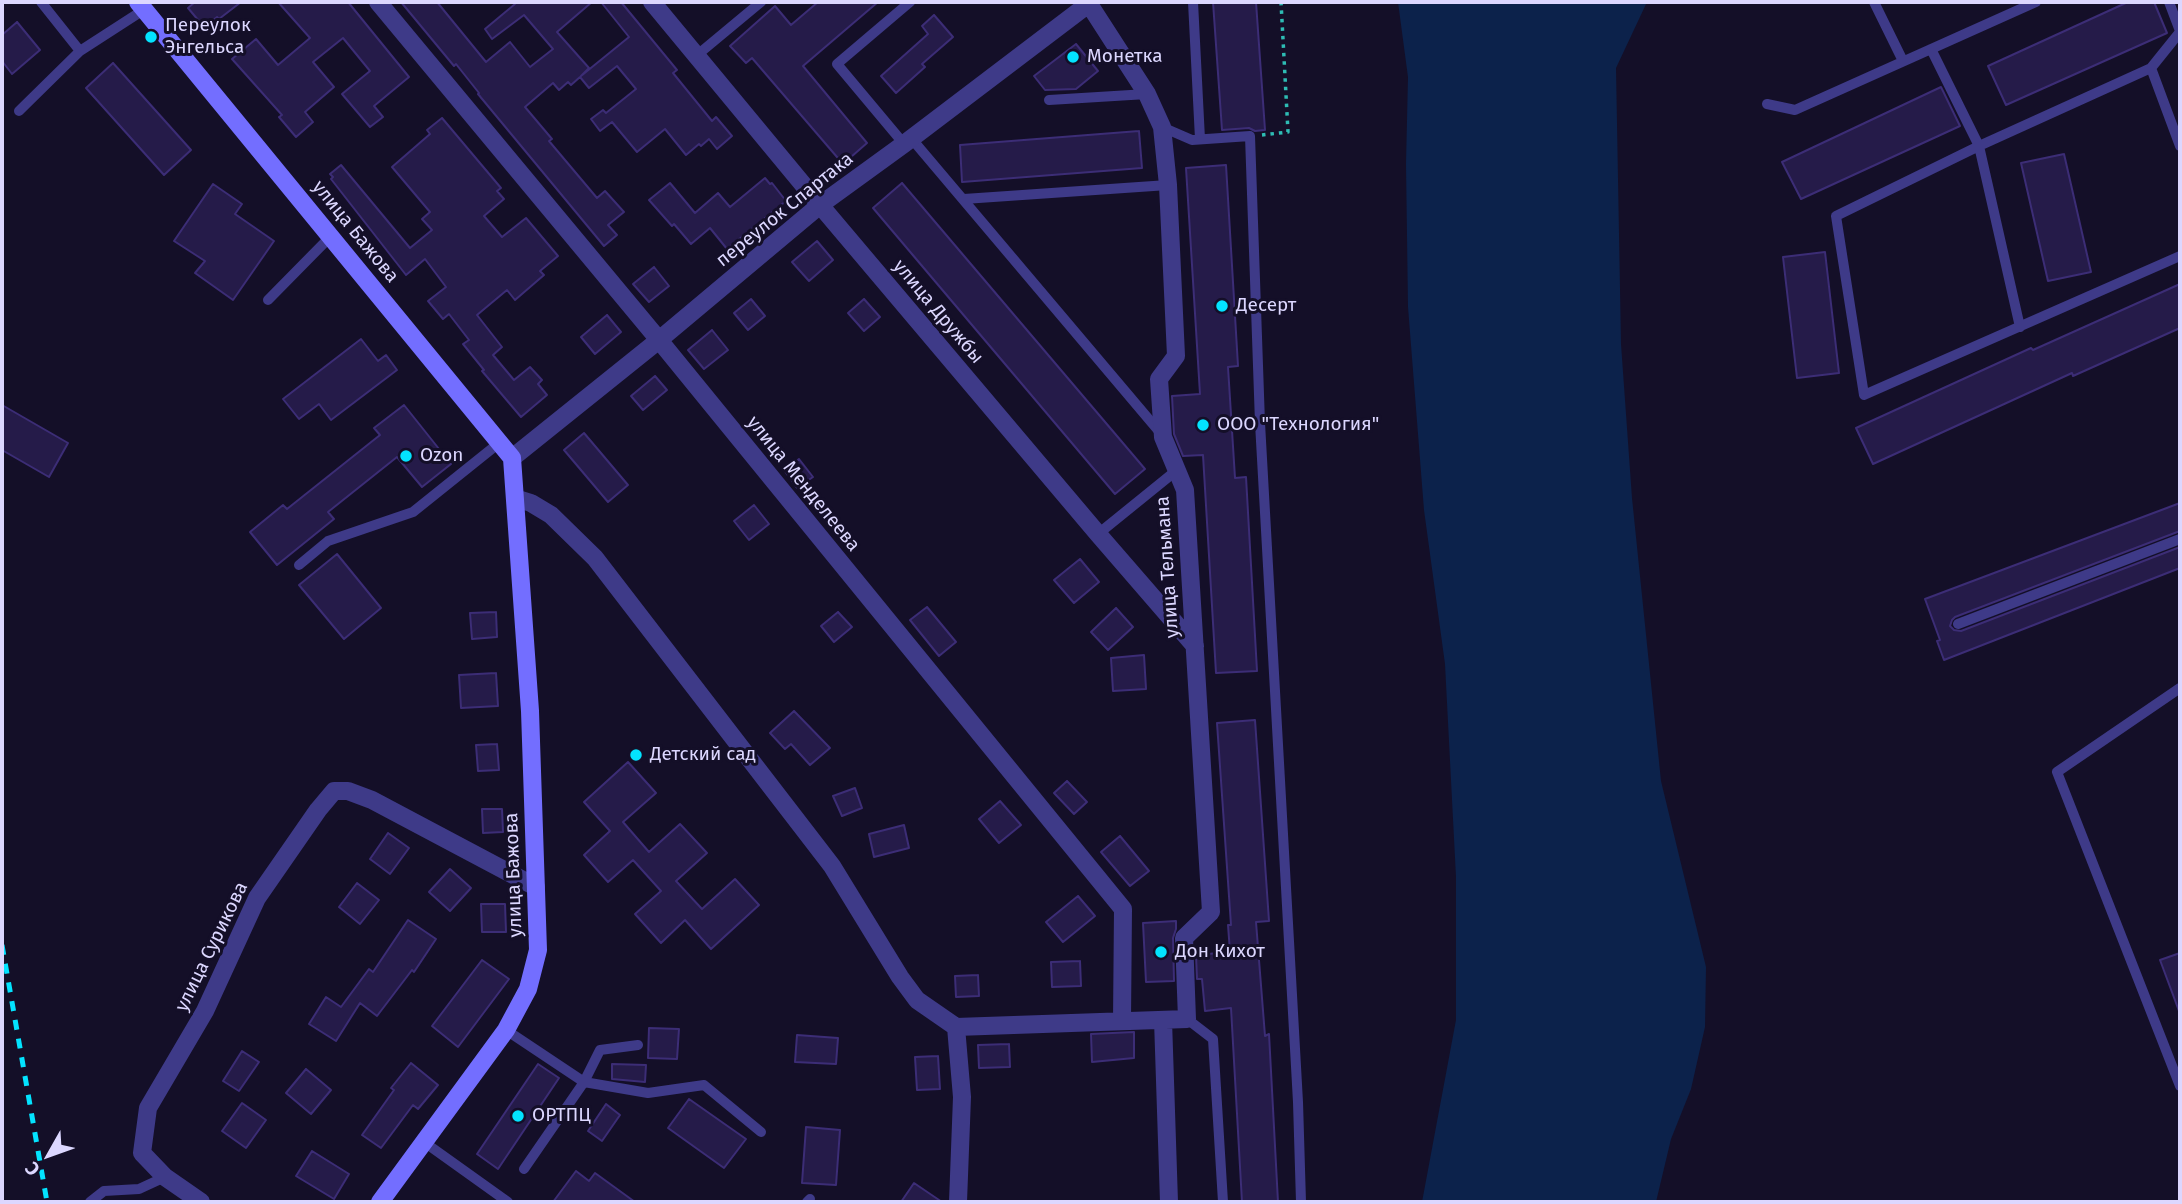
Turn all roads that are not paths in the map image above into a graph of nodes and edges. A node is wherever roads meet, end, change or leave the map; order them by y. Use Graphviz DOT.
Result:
graph roads {
  1 [pos="41,2"];
  2 [pos="378,2"];
  3 [pos="652,2"];
  4 [pos="761,2"];
  5 [pos="910,2"];
  6 [pos="1194,2"];
  7 [pos="1874,2"];
  8 [pos="2036,2"];
  9 [pos="2169,2"];
  10 [pos="1090,3"];
  11 [pos="146,4"];
  12 [pos="2180,31"];
  13 [pos="1931,48"];
  14 [pos="80,51"];
  15 [pos="696,56"];
  16 [pos="1903,61"];
  17 [pos="2151,68"];
  18 [pos="1147,94"];
  19 [pos="1049,100"];
  20 [pos="1767,104"];
  21 [pos="19,110"];
  22 [pos="1162,127"];
  23 [pos="1200,139"];
  24 [pos="908,141"];
  25 [pos="1979,146"];
  26 [pos="2180,146"];
  27 [pos="1168,185"];
  28 [pos="964,199"];
  29 [pos="820,205"];
  30 [pos="331,236"];
  31 [pos="2180,256"];
  32 [pos="268,300"];
  33 [pos="2020,327"];
  34 [pos="659,340"];
  35 [pos="1163,437"];
  36 [pos="499,443"];
  37 [pos="512,458"];
  38 [pos="1177,470"];
  39 [pos="515,498"];
  40 [pos="1098,534"];
  41 [pos="2180,539"];
  42 [pos="299,565"];
  43 [pos="1958,624"];
  44 [pos="1195,646"];
  45 [pos="2180,688"];
  46 [pos="536,887"];
  47 [pos="1186,1019"];
  48 [pos="1122,1020"];
  49 [pos="1163,1020"];
  50 [pos="956,1027"];
  51 [pos="506,1030"];
  52 [pos="638,1045"];
  53 [pos="583,1082"];
  54 [pos="2180,1086"];
  55 [pos="761,1132"];
  56 [pos="424,1142"];
  57 [pos="524,1169"];
  58 [pos="165,1177"];
  59 [pos="90,1202"];
  60 [pos="201,1202"];
  61 [pos="380,1202"];
  62 [pos="508,1202"];
  63 [pos="958,1202"];
  64 [pos="1169,1202"];
  65 [pos="1223,1202"];
  66 [pos="1301,1202"];
  1 -- 14 [label="lane"];
  2 -- 34 [label="street, улица Менделеева"];
  3 -- 15 [label="street, улица Дружбы"];
  4 -- 15 [label="lane"];
  5 -- 24 [label="lane"];
  6 -- 23 [label="lane"];
  7 -- 16 [label="lane"];
  8 -- 13 [label="lane"];
  9 -- 12 [label="lane"];
  10 -- 18 [label="street, улица Тельмана"];
  10 -- 24 [label="street, переулок Спартака"];
  11 -- 14 [label="lane"];
  11 -- 30 [label="main road, улица Бажова"];
  12 -- 17 [label="lane"];
  13 -- 16 [label="lane"];
  13 -- 25 [label="lane"];
  14 -- 21 [label="lane"];
  15 -- 29 [label="street, улица Дружбы"];
  16 -- 20 [label="lane"];
  17 -- 25 [label="lane"];
  17 -- 26 [label="lane"];
  18 -- 19 [label="lane"];
  18 -- 22 [label="street, улица Тельмана"];
  22 -- 23 [label="lane"];
  22 -- 27 [label="street, улица Тельмана"];
  23 -- 66 [label="lane"];
  24 -- 28 [label="lane"];
  24 -- 29 [label="street, переулок Спартака"];
  25 -- 33 [label="lane"];
  25 -- 33 [label="lane"];
  27 -- 28 [label="lane"];
  27 -- 35 [label="street, улица Тельмана"];
  28 -- 35 [label="lane"];
  29 -- 34 [label="street, переулок Спартака"];
  29 -- 40 [label="street, улица Дружбы"];
  30 -- 32 [label="lane"];
  30 -- 36 [label="main road, улица Бажова"];
  31 -- 33 [label="lane"];
  34 -- 37 [label="street, переулок Спартака"];
  34 -- 48 [label="street, улица Менделеева"];
  35 -- 38 [label="street, улица Тельмана"];
  36 -- 37 [label="main road, улица Бажова"];
  36 -- 42 [label="lane"];
  37 -- 39 [label="main road, улица Бажова"];
  38 -- 40 [label="lane"];
  38 -- 44 [label="street, улица Тельмана"];
  39 -- 46 [label="main road, улица Бажова"];
  39 -- 50 [label="street"];
  40 -- 44 [label="street, улица Дружбы"];
  41 -- 43 [label="lane"];
  44 -- 47 [label="street, улица Тельмана"];
  45 -- 54 [label="lane"];
  46 -- 51 [label="main road, улица Бажова"];
  46 -- 58 [label="street, улица Сурикова"];
  47 -- 49 [label="street"];
  47 -- 65 [label="lane"];
  48 -- 49 [label="street"];
  48 -- 50 [label="street"];
  49 -- 64 [label="street"];
  50 -- 63 [label="street"];
  51 -- 53 [label="lane"];
  51 -- 56 [label="main road, улица Бажова"];
  52 -- 53 [label="lane"];
  53 -- 55 [label="lane"];
  53 -- 57 [label="lane"];
  56 -- 61 [label="main road, улица Бажова"];
  56 -- 62 [label="lane"];
  58 -- 59 [label="lane"];
  58 -- 60 [label="street, улица Сурикова"];
}
